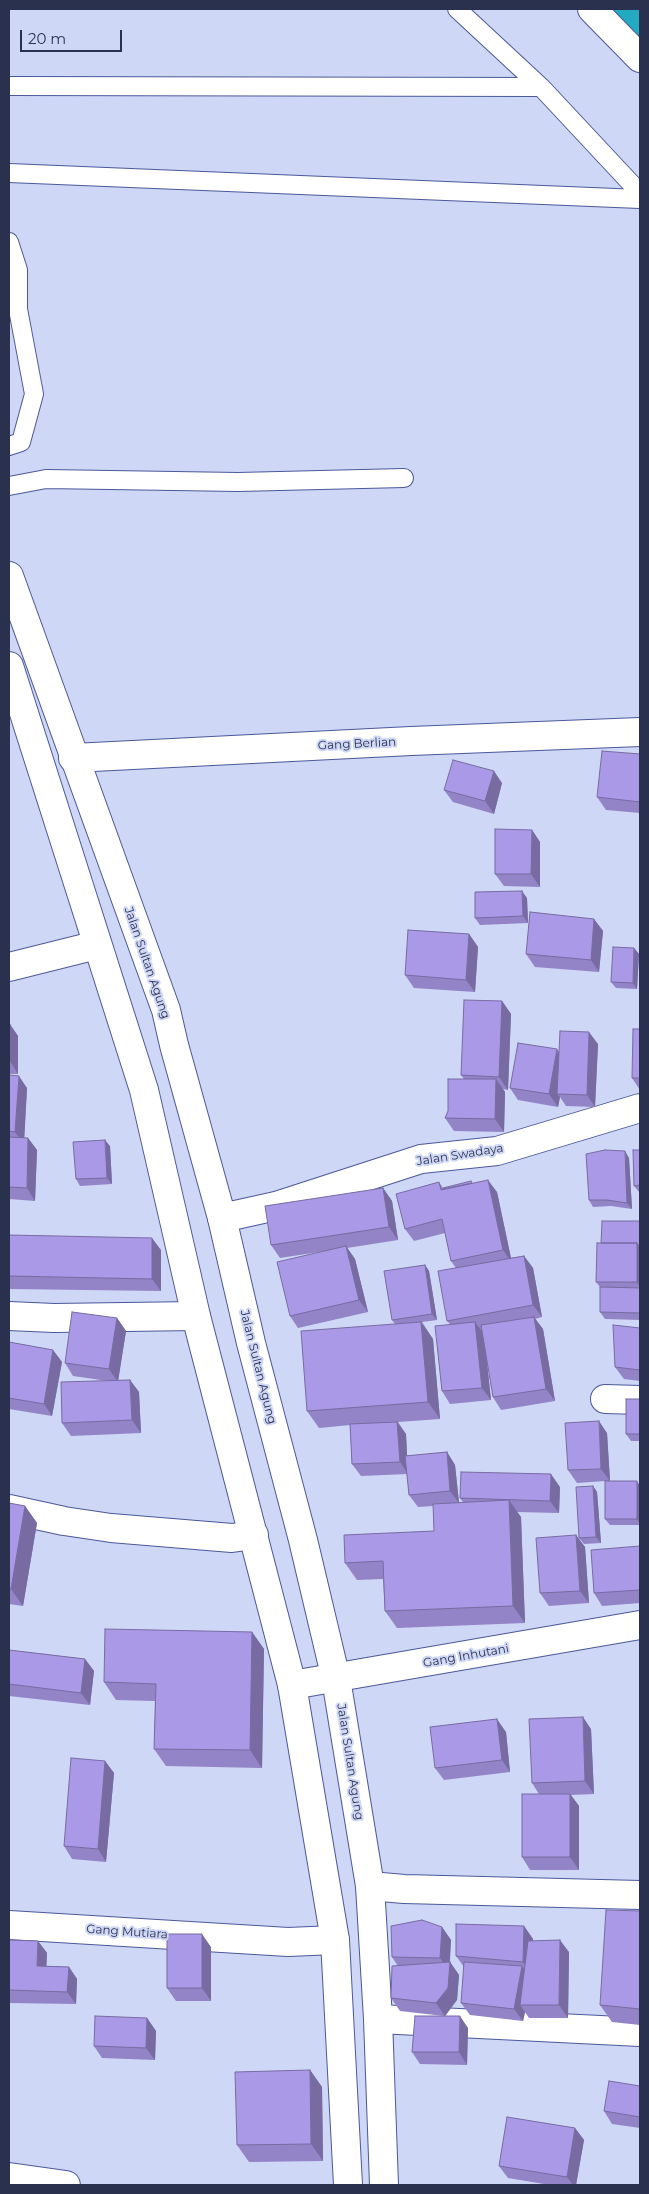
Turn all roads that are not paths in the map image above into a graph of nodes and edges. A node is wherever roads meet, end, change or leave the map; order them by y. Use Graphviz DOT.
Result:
graph roads {
  1 [pos="457,9"];
  2 [pos="592,9"];
  3 [pos="640,58"];
  4 [pos="9,86"];
  5 [pos="541,87"];
  6 [pos="9,173"];
  7 [pos="640,193"];
  8 [pos="640,199"];
  9 [pos="9,242"];
  10 [pos="9,446"];
  11 [pos="404,478"];
  12 [pos="9,486"];
  13 [pos="9,576"];
  14 [pos="9,666"];
  15 [pos="640,732"];
  16 [pos="73,758"];
  17 [pos="97,945"];
  18 [pos="9,967"];
  19 [pos="640,1108"];
  20 [pos="222,1218"];
  21 [pos="9,1316"];
  22 [pos="196,1316"];
  23 [pos="604,1400"];
  24 [pos="640,1400"];
  25 [pos="9,1508"];
  26 [pos="254,1535"];
  27 [pos="640,1626"];
  28 [pos="336,1679"];
  29 [pos="292,1685"];
  30 [pos="370,1886"];
  31 [pos="640,1895"];
  32 [pos="9,1925"];
  33 [pos="335,1940"];
  34 [pos="378,2019"];
  35 [pos="640,2032"];
  36 [pos="9,2177"];
  37 [pos="66,2185"];
  38 [pos="348,2185"];
  39 [pos="384,2185"];
  1 -- 5 [label="lane"];
  2 -- 3 [label="main road"];
  4 -- 5 [label="lane"];
  5 -- 7 [label="lane"];
  6 -- 8 [label="lane"];
  9 -- 10 [label="lane"];
  11 -- 12 [label="lane"];
  13 -- 16 [label="main road, Jalan Sultan Agung"];
  14 -- 17 [label="main road"];
  15 -- 16 [label="main road, Gang Berlian"];
  16 -- 20 [label="main road, Jalan Sultan Agung"];
  17 -- 18 [label="main road"];
  17 -- 22 [label="main road"];
  19 -- 20 [label="main road, Jalan Swadaya"];
  20 -- 28 [label="main road, Jalan Sultan Agung"];
  21 -- 22 [label="main road"];
  22 -- 26 [label="main road"];
  23 -- 24 [label="main road"];
  25 -- 26 [label="main road"];
  26 -- 29 [label="main road"];
  27 -- 28 [label="main road, Gang Inhutani"];
  28 -- 29 [label="main road, Gang Inhutani"];
  28 -- 30 [label="main road, Jalan Sultan Agung"];
  29 -- 33 [label="main road"];
  30 -- 31 [label="main road"];
  30 -- 34 [label="main road, Jalan Sultan Agung"];
  32 -- 33 [label="main road, Gang Mutiara"];
  33 -- 38 [label="main road"];
  34 -- 35 [label="main road"];
  34 -- 39 [label="main road, Jalan Sultan Agung"];
  36 -- 37 [label="main road"];
}
